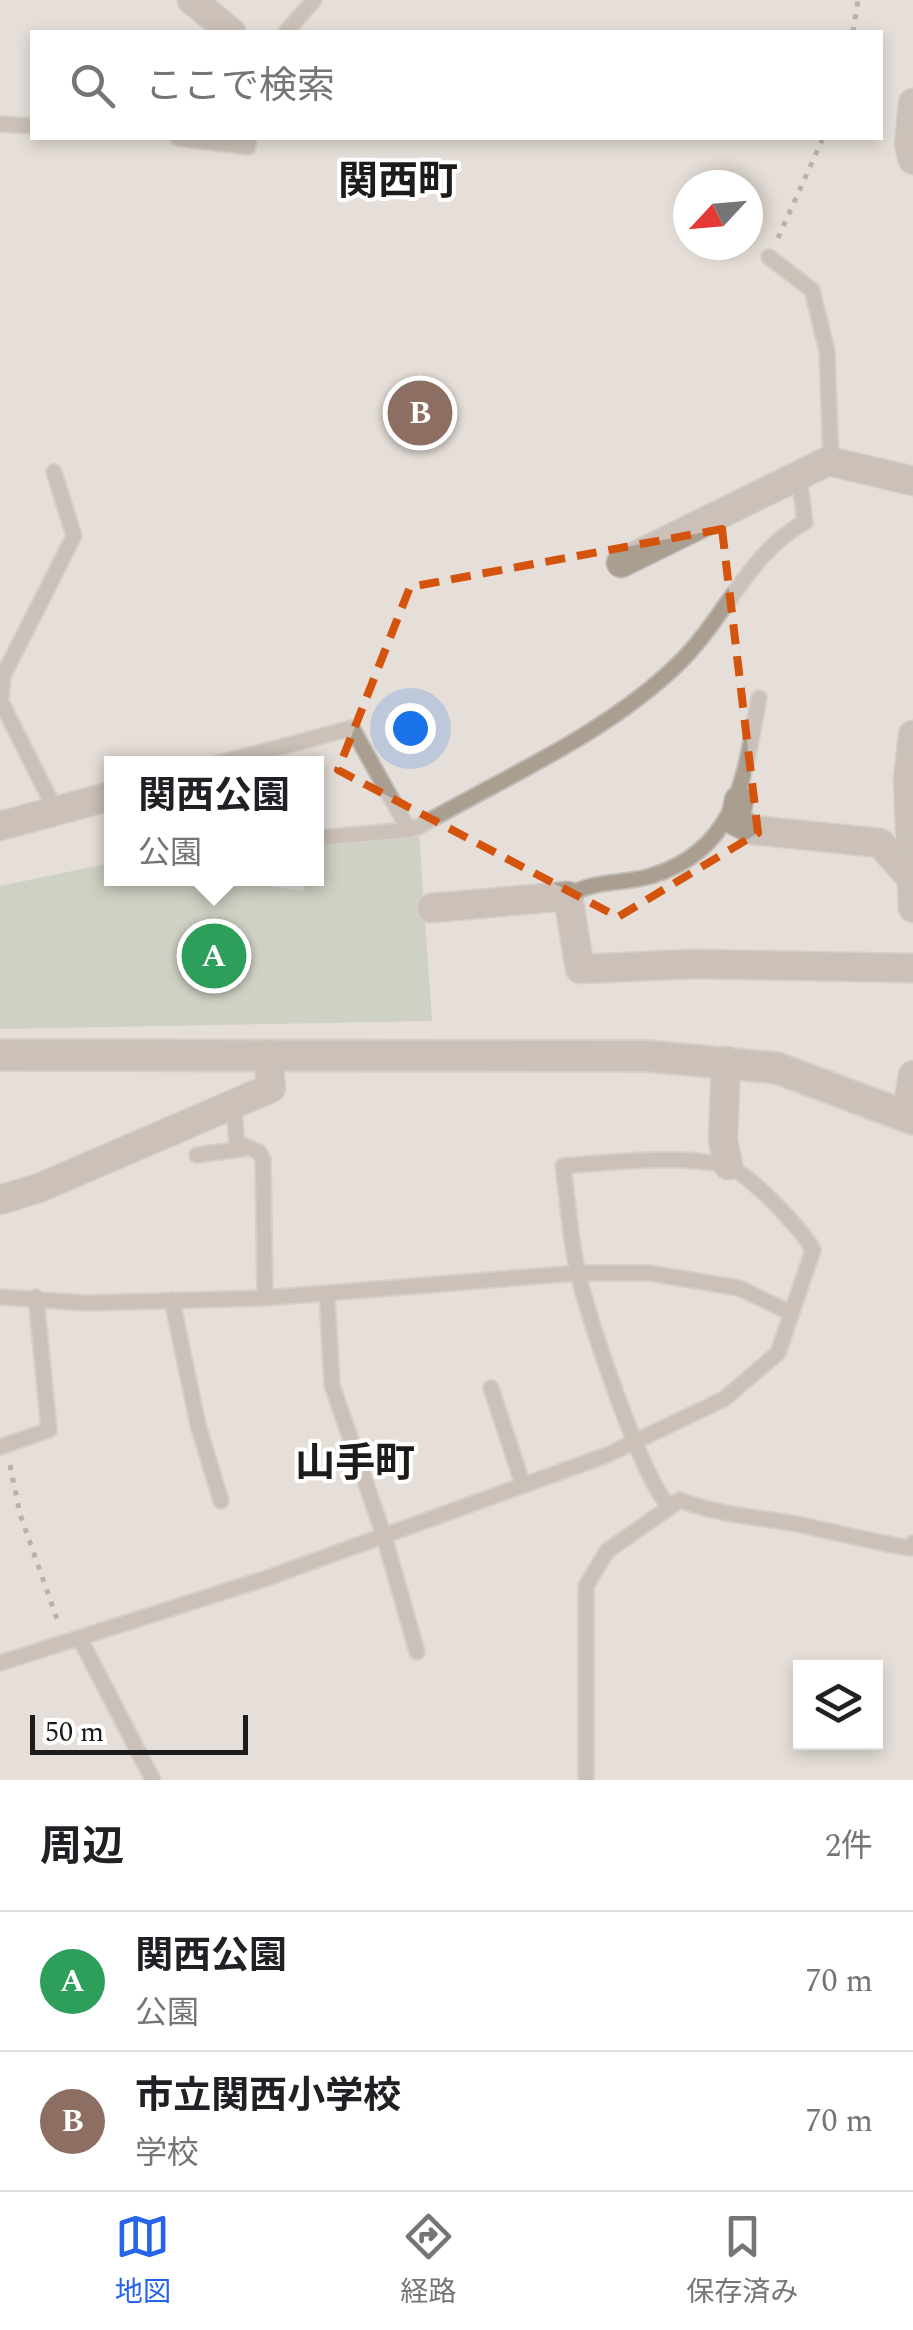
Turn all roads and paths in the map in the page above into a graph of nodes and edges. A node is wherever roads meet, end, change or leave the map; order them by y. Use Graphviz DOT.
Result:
graph roads {
  1 [pos="192,0"];
  2 [pos="314,0"];
  3 [pos="858,0"];
  4 [pos="229,30"];
  5 [pos="288,30"];
  6 [pos="853,30"];
  7 [pos="913,104"];
  8 [pos="0,124"];
  9 [pos="30,126"];
  10 [pos="196,140"];
  11 [pos="249,140"];
  12 [pos="822,140"];
  13 [pos="913,160"];
  14 [pos="769,258"];
  15 [pos="831,462"];
  16 [pos="54,472"];
  17 [pos="799,476"];
  18 [pos="913,481"];
  19 [pos="621,563"];
  20 [pos="759,698"];
  21 [pos="913,735"];
  22 [pos="246,756"];
  23 [pos="104,798"];
  24 [pos="740,800"];
  25 [pos="56,811"];
  26 [pos="0,826"];
  27 [pos="409,830"];
  28 [pos="324,837"];
  29 [pos="910,877"];
  30 [pos="568,896"];
  31 [pos="432,908"];
  32 [pos="913,908"];
  33 [pos="913,968"];
  34 [pos="268,1054"];
  35 [pos="0,1055"];
  36 [pos="726,1061"];
  37 [pos="913,1075"];
  38 [pos="233,1101"];
  39 [pos="909,1117"];
  40 [pos="242,1149"];
  41 [pos="197,1156"];
  42 [pos="728,1165"];
  43 [pos="0,1200"];
  44 [pos="578,1273"];
  45 [pos="327,1296"];
  46 [pos="0,1297"];
  47 [pos="36,1297"];
  48 [pos="265,1298"];
  49 [pos="172,1300"];
  50 [pos="789,1312"];
  51 [pos="491,1388"];
  52 [pos="636,1442"];
  53 [pos="3,1446"];
  54 [pos="523,1486"];
  55 [pos="221,1501"];
  56 [pos="668,1506"];
  57 [pos="384,1536"];
  58 [pos="913,1543"];
  59 [pos="73,1641"];
  60 [pos="417,1652"];
  61 [pos="0,1663"];
  62 [pos="153,1780"];
  63 [pos="586,1780"];
  1 -- 4 [label="street"];
  2 -- 5 [label="lane"];
  3 -- 6 [label="path"];
  7 -- 13 [label="street"];
  8 -- 9 [label="lane"];
  10 -- 11 [label="lane"];
  12 -- 14 [label="path"];
  14 -- 15 [label="lane"];
  15 -- 17 [label="street"];
  15 -- 18 [label="street"];
  16 -- 25 [label="lane"];
  17 -- 19 [label="street"];
  17 -- 27 [label="lane"];
  20 -- 24 [label="lane"];
  21 -- 29 [label="street"];
  22 -- 27 [label="lane"];
  23 -- 25 [label="street"];
  24 -- 29 [label="street"];
  24 -- 30 [label="lane"];
  25 -- 26 [label="street"];
  27 -- 28 [label="lane"];
  29 -- 32 [label="street"];
  30 -- 31 [label="street"];
  30 -- 33 [label="street"];
  34 -- 35 [label="street"];
  34 -- 36 [label="street"];
  34 -- 38 [label="street"];
  36 -- 39 [label="street"];
  36 -- 42 [label="street"];
  37 -- 39 [label="street"];
  38 -- 40 [label="lane"];
  38 -- 43 [label="street"];
  40 -- 41 [label="lane"];
  40 -- 48 [label="lane"];
  42 -- 44 [label="lane"];
  42 -- 50 [label="lane"];
  44 -- 45 [label="lane"];
  44 -- 50 [label="lane"];
  44 -- 52 [label="lane"];
  45 -- 48 [label="lane"];
  45 -- 57 [label="lane"];
  46 -- 47 [label="lane"];
  47 -- 49 [label="lane"];
  47 -- 53 [label="lane"];
  48 -- 49 [label="lane"];
  49 -- 55 [label="lane"];
  50 -- 52 [label="lane"];
  51 -- 54 [label="lane"];
  52 -- 54 [label="lane"];
  52 -- 56 [label="lane"];
  53 -- 59 [label="path"];
  54 -- 57 [label="lane"];
  56 -- 58 [label="lane"];
  56 -- 63 [label="lane"];
  57 -- 59 [label="lane"];
  57 -- 60 [label="lane"];
  59 -- 61 [label="lane"];
  59 -- 62 [label="lane"];
}
